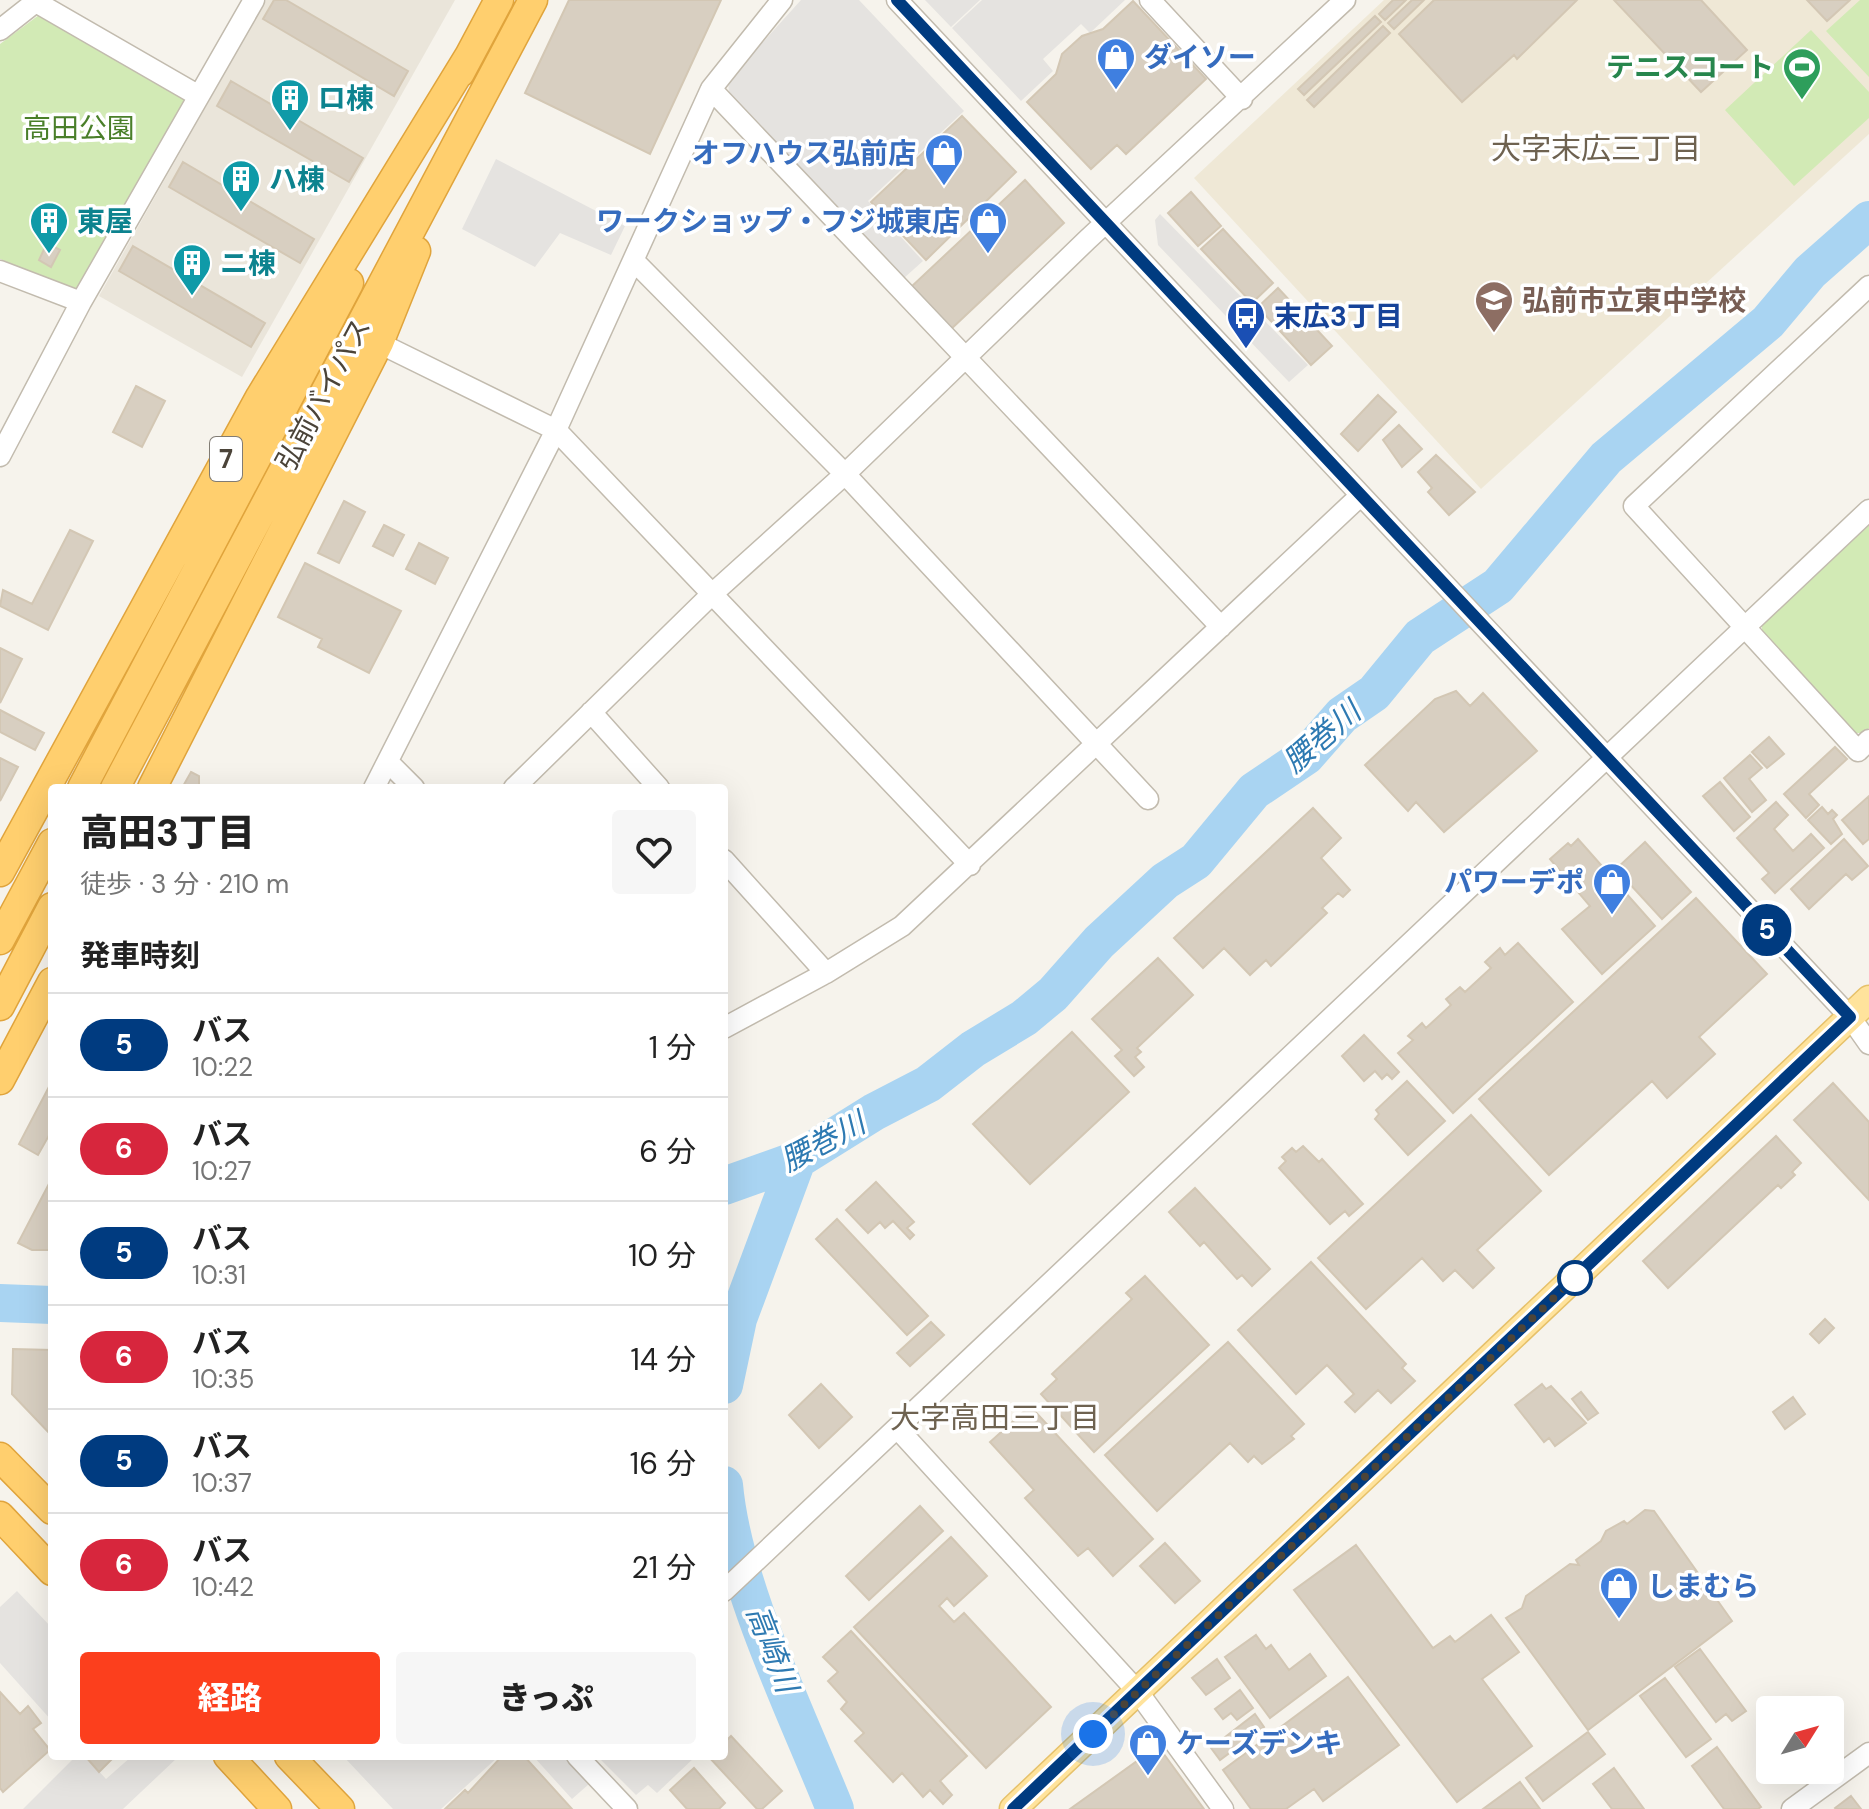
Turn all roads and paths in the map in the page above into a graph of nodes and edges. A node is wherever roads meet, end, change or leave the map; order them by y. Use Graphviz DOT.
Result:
graph roads {
  1 [pos="254,0"];
  2 [pos="499,0"];
  3 [pos="533,0"];
  4 [pos="782,0"];
  5 [pos="897,0"];
  6 [pos="1150,0"];
  7 [pos="1345,0"];
  8 [pos="37,1"];
  9 [pos="0,30"];
  10 [pos="511,39"];
  11 [pos="469,56"];
  12 [pos="711,89"];
  13 [pos="199,96"];
  14 [pos="1242,99"];
  15 [pos="1106,224"];
  16 [pos="634,261"];
  17 [pos="0,271"];
  18 [pos="1869,286"];
  19 [pos="81,302"];
  20 [pos="379,343"];
  21 [pos="965,358"];
  22 [pos="556,430"];
  23 [pos="0,456"];
  24 [pos="845,474"];
  25 [pos="1360,496"];
  26 [pos="1869,510"];
  27 [pos="711,595"];
  28 [pos="1221,627"];
  29 [pos="1744,627"];
  30 [pos="591,712"];
  31 [pos="1869,740"];
  32 [pos="1096,742"];
  33 [pos="1606,761"];
  34 [pos="389,763"];
  35 [pos="48,784"];
  36 [pos="48,784"];
  37 [pos="84,784"];
  38 [pos="117,784"];
  39 [pos="154,784"];
  40 [pos="376,784"];
  41 [pos="410,784"];
  42 [pos="518,784"];
  43 [pos="655,784"];
  44 [pos="1148,799"];
  45 [pos="48,850"];
  46 [pos="728,864"];
  47 [pos="970,865"];
  48 [pos="0,872"];
  49 [pos="48,915"];
  50 [pos="0,940"];
  51 [pos="826,973"];
  52 [pos="48,990"];
  53 [pos="0,1006"];
  54 [pos="1860,1008"];
  55 [pos="728,1026"];
  56 [pos="1869,1044"];
  57 [pos="0,1080"];
  58 [pos="898,1429"];
  59 [pos="0,1457"];
  60 [pos="48,1506"];
  61 [pos="0,1516"];
  62 [pos="48,1567"];
  63 [pos="728,1587"];
  64 [pos="1138,1692"];
  65 [pos="1869,1753"];
  66 [pos="232,1760"];
  67 [pos="293,1760"];
  68 [pos="581,1760"];
  69 [pos="277,1809"];
  70 [pos="340,1809"];
  71 [pos="627,1809"];
  72 [pos="1013,1809"];
  73 [pos="1223,1809"];
  74 [pos="1792,1809"];
  1 -- 13 [label="street"];
  2 -- 11 [label="highway, 弘前バイパス / 7"];
  3 -- 10 [label="highway, 弘前バイパス / 7"];
  4 -- 12 [label="street"];
  5 -- 15 [label="street"];
  6 -- 14 [label="street"];
  7 -- 14 [label="street"];
  8 -- 9 [label="street"];
  8 -- 13 [label="street"];
  10 -- 20 [label="highway, 7"];
  10 -- 38 [label="highway, 弘前バイパス / 7"];
  11 -- 36 [label="highway, 7"];
  11 -- 37 [label="highway, 弘前バイパス / 7"];
  12 -- 16 [label="street"];
  12 -- 21 [label="street"];
  13 -- 19 [label="street"];
  14 -- 15 [label="street"];
  15 -- 21 [label="street"];
  15 -- 25 [label="street"];
  16 -- 22 [label="street"];
  16 -- 24 [label="street"];
  17 -- 19 [label="street"];
  18 -- 29 [label="street"];
  19 -- 23 [label="street"];
  20 -- 22 [label="street"];
  20 -- 39 [label="highway, 7"];
  21 -- 24 [label="street"];
  21 -- 28 [label="street"];
  22 -- 27 [label="street"];
  22 -- 34 [label="street"];
  24 -- 27 [label="street"];
  24 -- 32 [label="street"];
  25 -- 28 [label="street"];
  25 -- 33 [label="street"];
  26 -- 29 [label="street"];
  27 -- 30 [label="street"];
  27 -- 47 [label="street"];
  28 -- 32 [label="street"];
  29 -- 31 [label="street"];
  29 -- 33 [label="street"];
  30 -- 42 [label="street"];
  30 -- 43 [label="street"];
  32 -- 44 [label="street"];
  32 -- 47 [label="street"];
  33 -- 54 [label="street"];
  33 -- 58 [label="street"];
  34 -- 40 [label="street"];
  34 -- 41 [label="street"];
  35 -- 48 [label="highway, 7"];
  45 -- 50 [label="highway"];
  46 -- 51 [label="street"];
  47 -- 51 [label="street"];
  49 -- 53 [label="highway"];
  51 -- 55 [label="street"];
  52 -- 57 [label="highway"];
  54 -- 56 [label="street"];
  54 -- 64 [label="main road"];
  58 -- 63 [label="street"];
  58 -- 64 [label="street"];
  59 -- 60 [label="highway"];
  61 -- 62 [label="highway"];
  64 -- 72 [label="main road"];
  64 -- 73 [label="street"];
  65 -- 74 [label="street"];
  66 -- 69 [label="highway"];
  67 -- 70 [label="highway"];
  68 -- 71 [label="street"];
}
